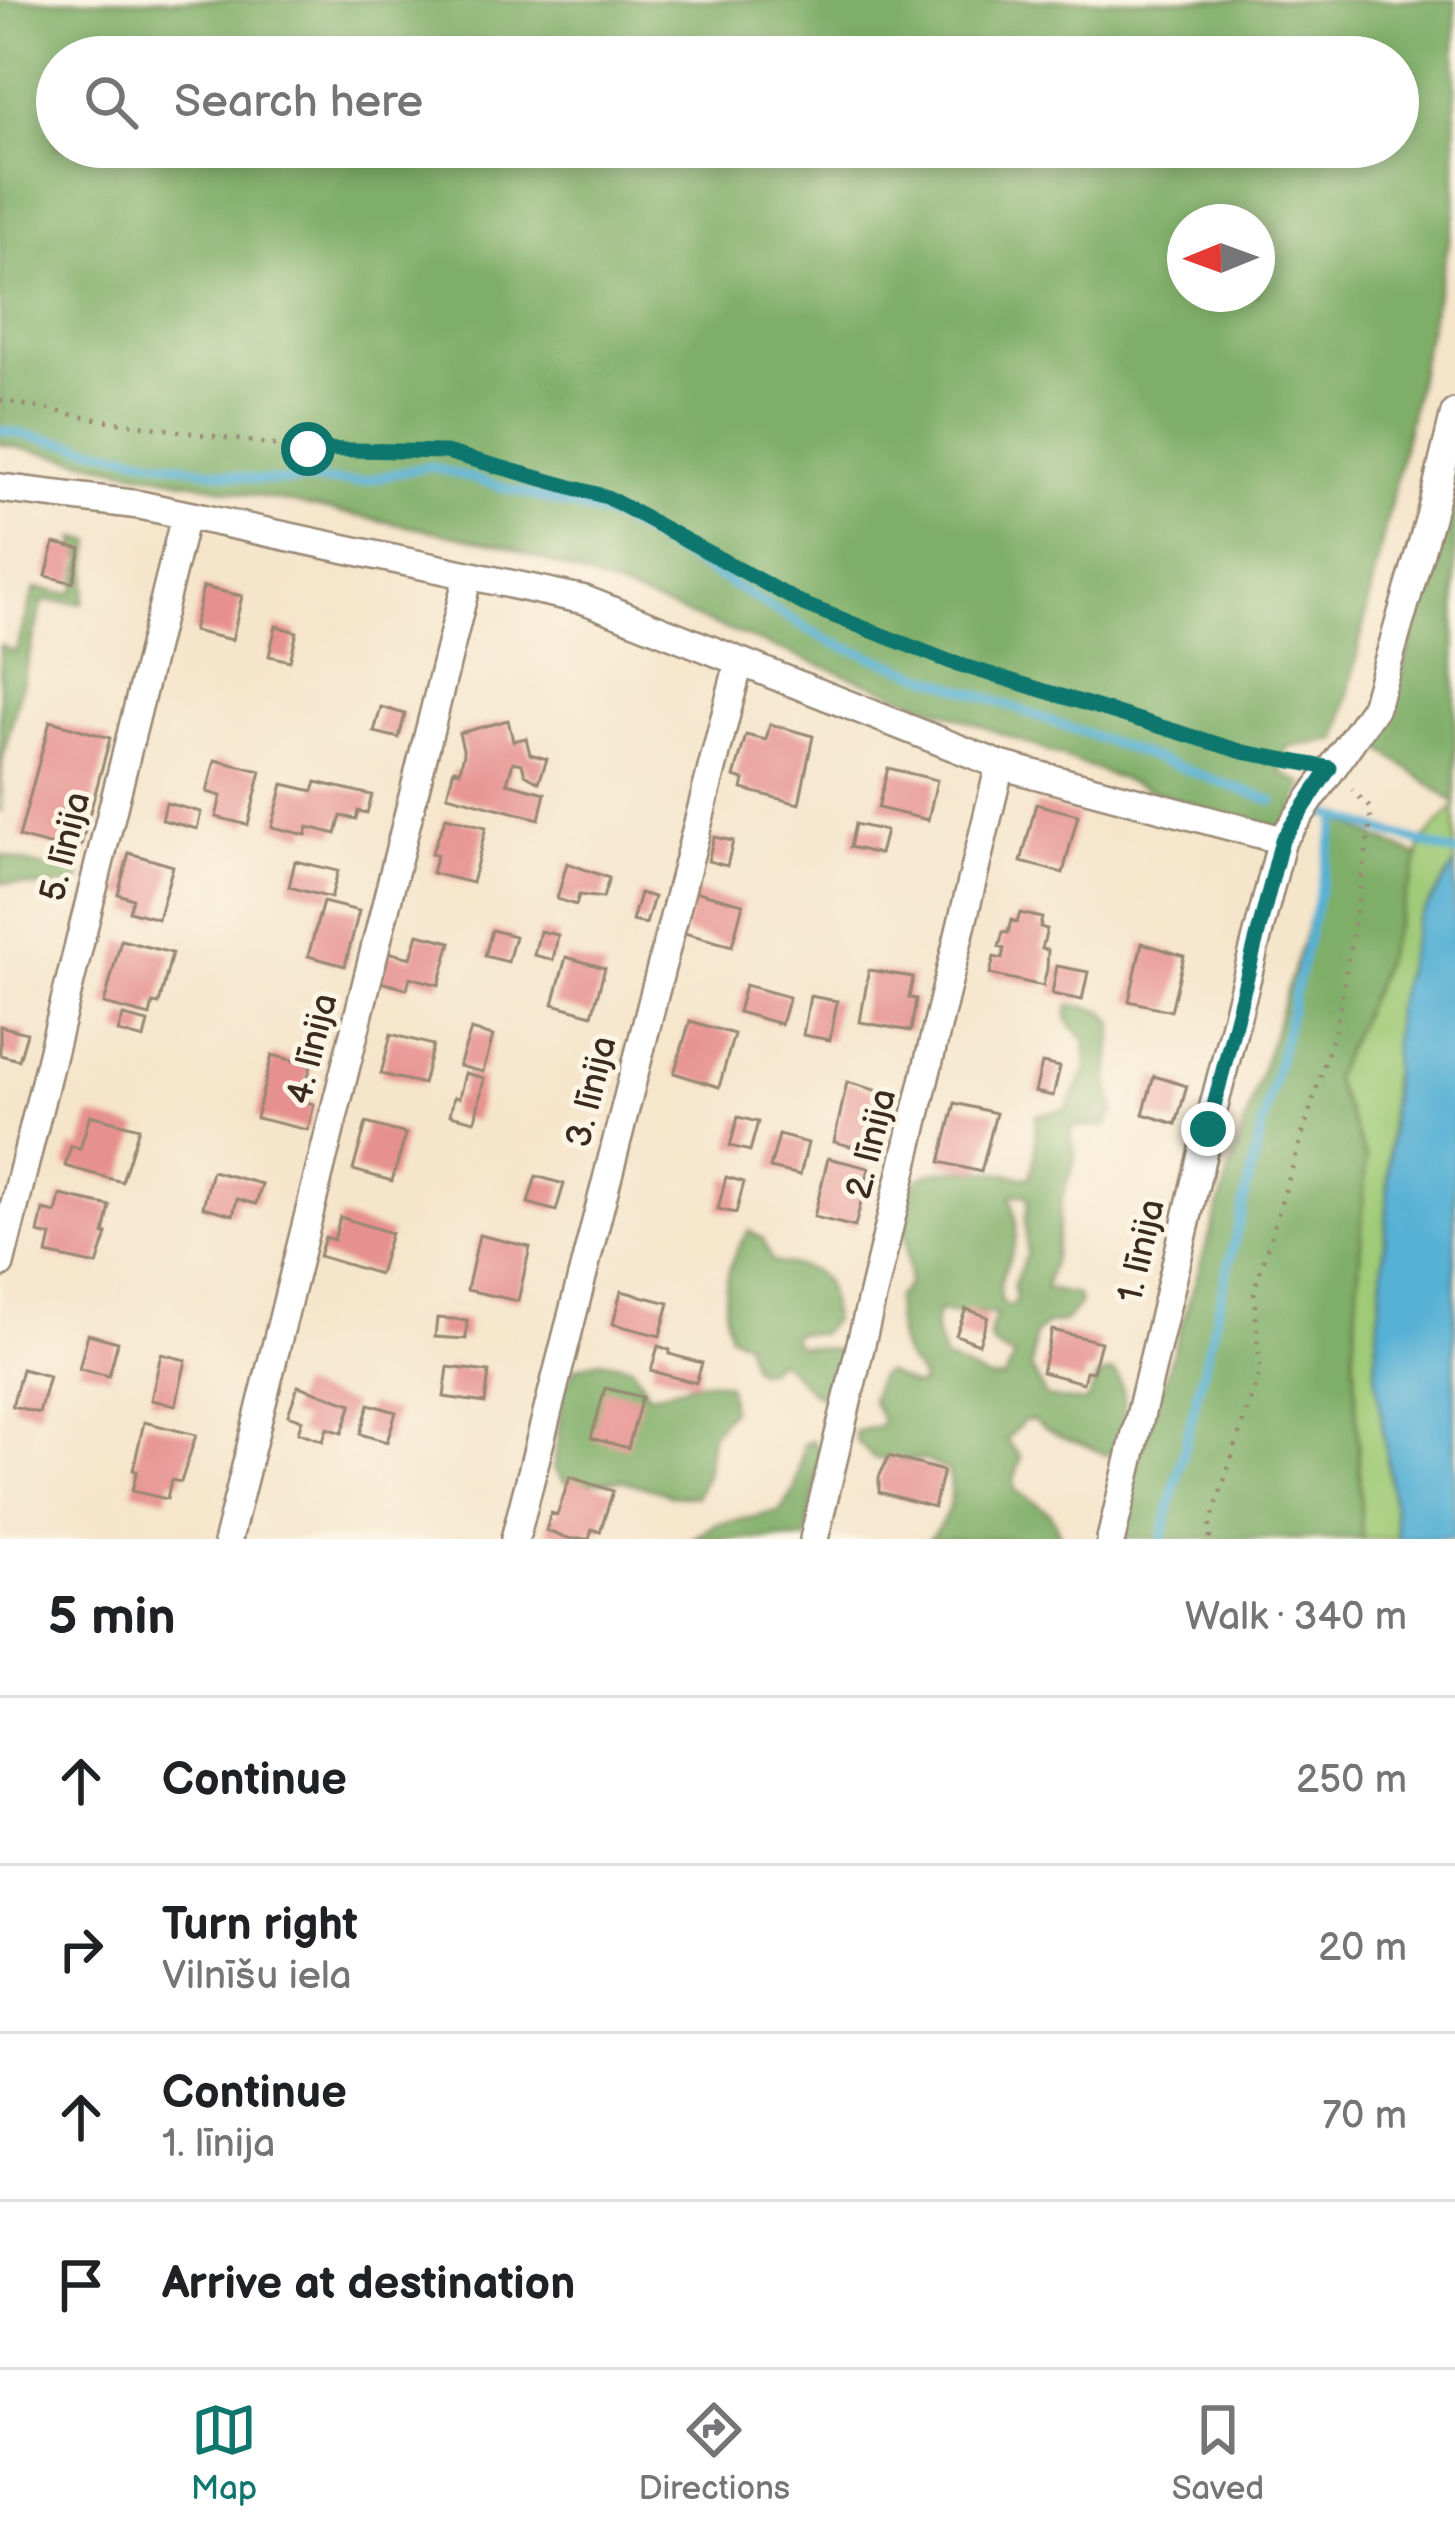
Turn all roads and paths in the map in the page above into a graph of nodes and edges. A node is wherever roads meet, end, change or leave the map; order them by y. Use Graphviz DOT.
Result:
graph roads {
  1 [pos="0,400"];
  2 [pos="1455,413"];
  3 [pos="0,488"];
  4 [pos="185,517"];
  5 [pos="468,576"];
  6 [pos="739,663"];
  7 [pos="1000,765"];
  8 [pos="1330,768"];
  9 [pos="1282,840"];
  10 [pos="0,1264"];
  11 [pos="227,1539"];
  12 [pos="515,1539"];
  13 [pos="814,1539"];
  14 [pos="1111,1539"];
  15 [pos="1210,1539"];
  1 -- 8 [label="path"];
  2 -- 8 [label="street"];
  3 -- 4 [label="street"];
  4 -- 5 [label="street"];
  4 -- 10 [label="street, 5. līnija"];
  5 -- 6 [label="street"];
  5 -- 11 [label="street, 4. līnija"];
  6 -- 7 [label="street"];
  6 -- 12 [label="street, 3. līnija"];
  7 -- 9 [label="street"];
  7 -- 13 [label="street, 2. līnija"];
  8 -- 9 [label="street"];
  8 -- 15 [label="path"];
  9 -- 14 [label="street, 1. līnija"];
}
